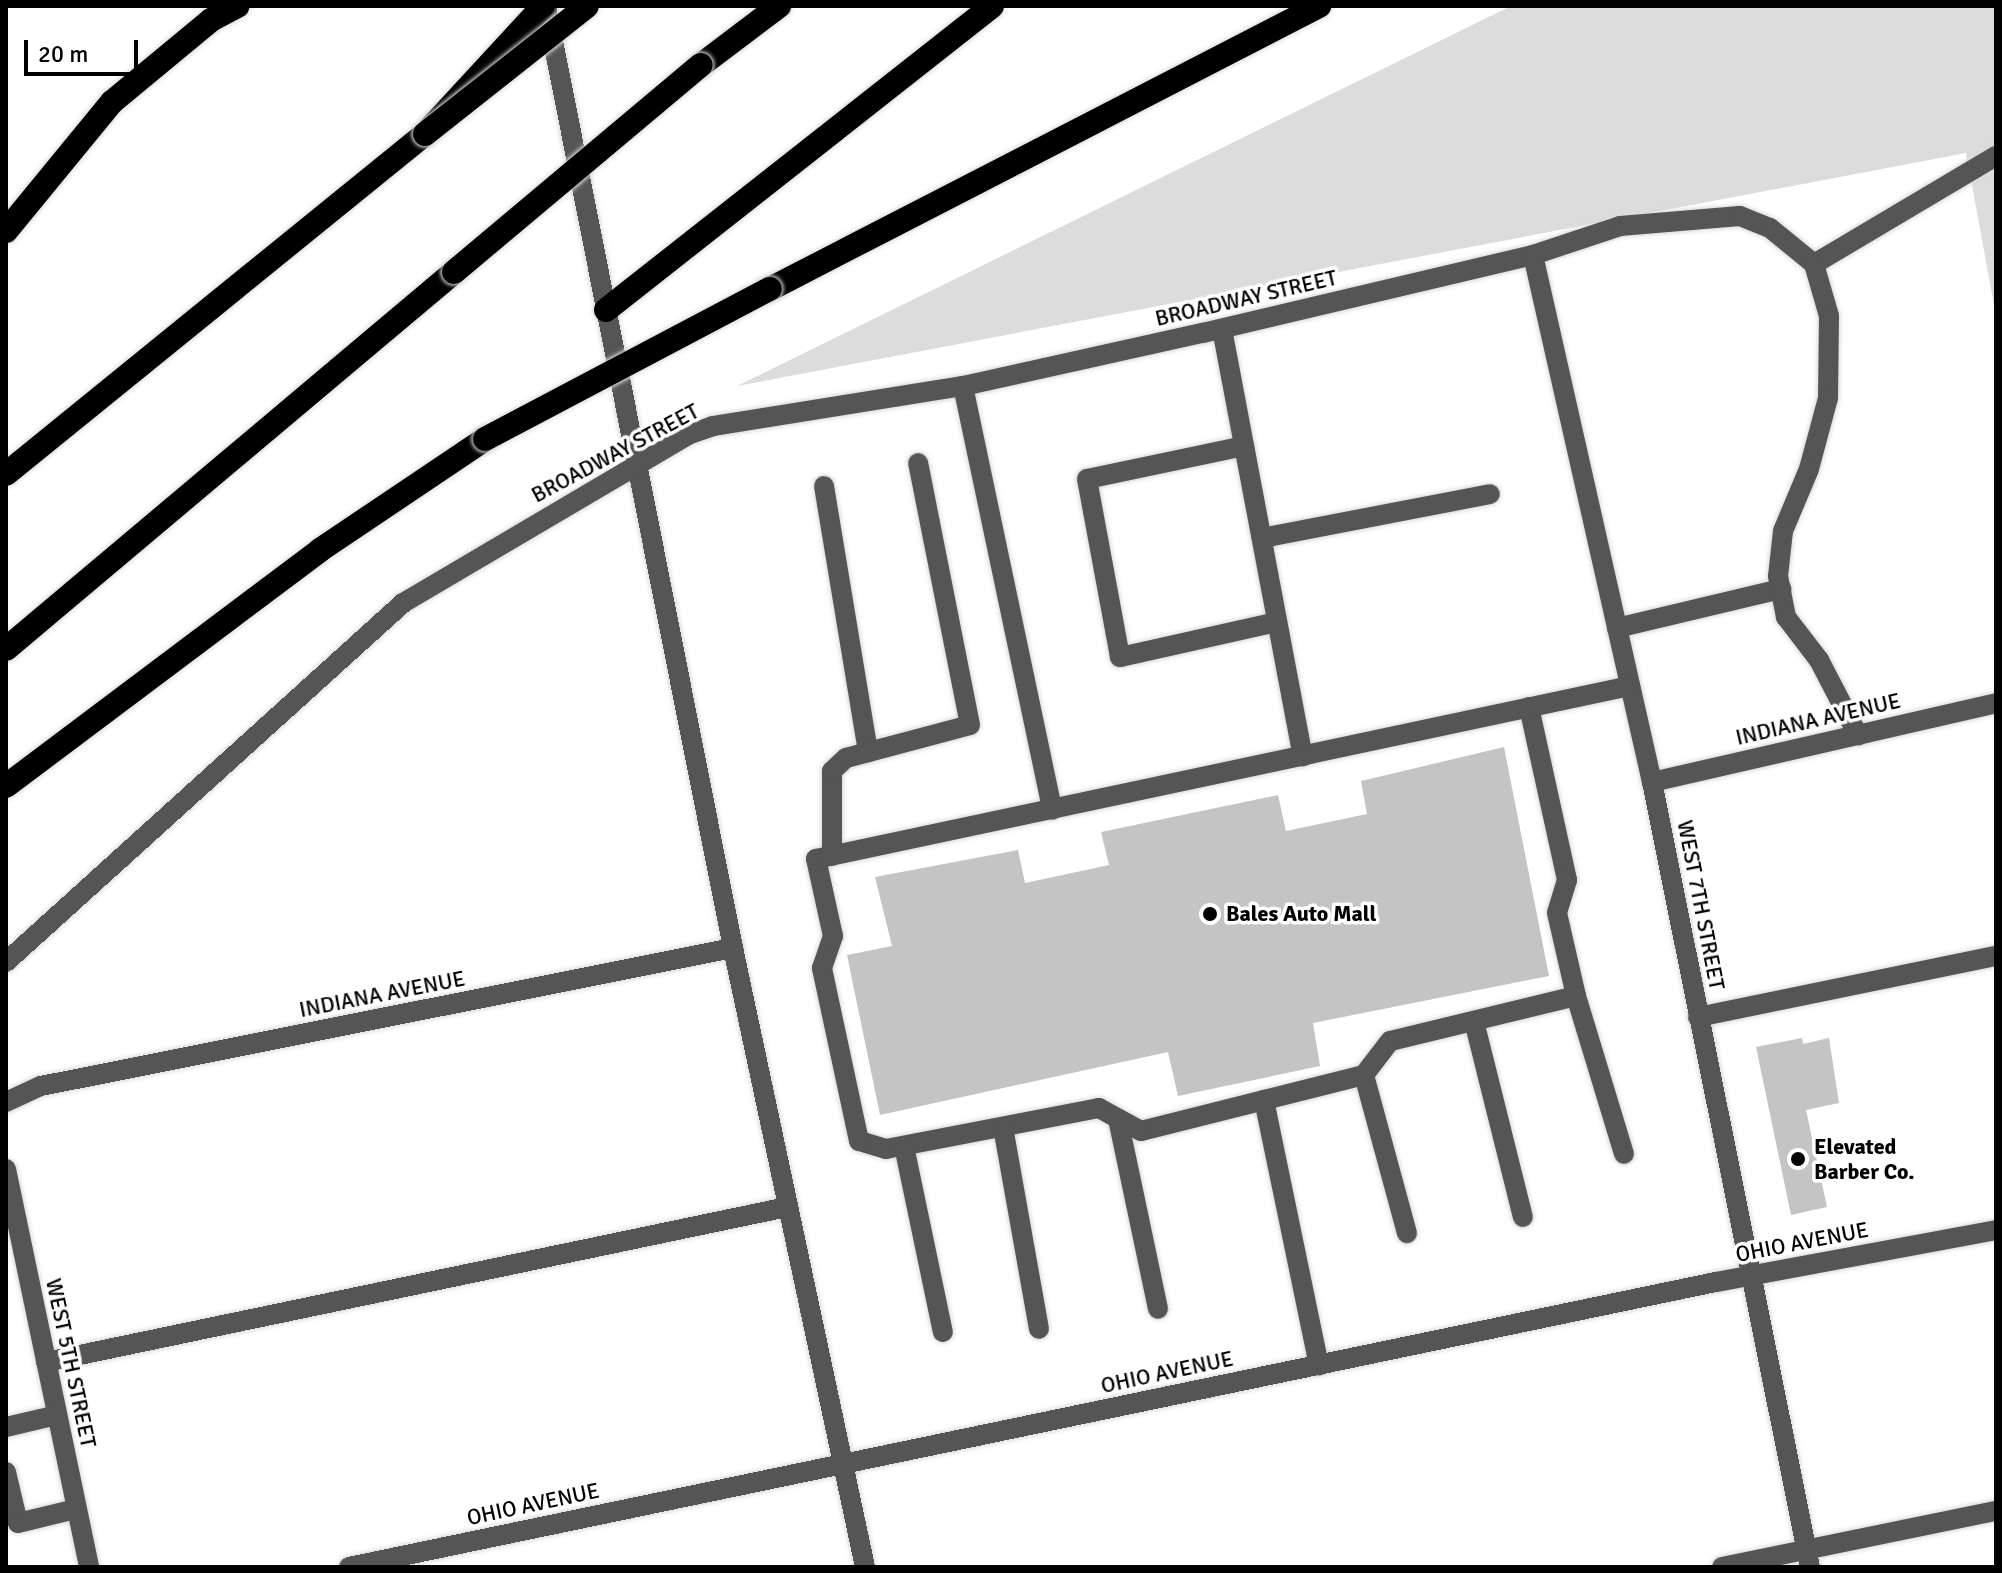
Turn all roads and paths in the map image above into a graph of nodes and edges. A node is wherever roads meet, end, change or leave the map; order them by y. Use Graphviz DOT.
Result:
graph roads {
  1 [pos="237,6"];
  2 [pos="544,6"];
  3 [pos="587,6"];
  4 [pos="779,6"];
  5 [pos="992,6"];
  6 [pos="1319,6"];
  7 [pos="425,134"];
  8 [pos="1996,156"];
  9 [pos="6,231"];
  10 [pos="1533,255"];
  11 [pos="1814,264"];
  12 [pos="606,310"];
  13 [pos="1222,329"];
  14 [pos="963,386"];
  15 [pos="1244,446"];
  16 [pos="918,463"];
  17 [pos="635,466"];
  18 [pos="6,474"];
  19 [pos="824,486"];
  20 [pos="1490,494"];
  21 [pos="1262,538"];
  22 [pos="1781,589"];
  23 [pos="1277,622"];
  24 [pos="1617,628"];
  25 [pos="6,649"];
  26 [pos="1630,686"];
  27 [pos="1996,703"];
  28 [pos="1529,707"];
  29 [pos="1858,735"];
  30 [pos="868,752"];
  31 [pos="1303,756"];
  32 [pos="1652,782"];
  33 [pos="6,786"];
  34 [pos="1052,810"];
  35 [pos="832,856"];
  36 [pos="733,948"];
  37 [pos="1996,956"];
  38 [pos="6,962"];
  39 [pos="1576,996"];
  40 [pos="1698,1017"];
  41 [pos="1474,1021"];
  42 [pos="1364,1075"];
  43 [pos="1264,1100"];
  44 [pos="6,1102"];
  45 [pos="1118,1119"];
  46 [pos="1003,1127"];
  47 [pos="904,1146"];
  48 [pos="1624,1154"];
  49 [pos="6,1169"];
  50 [pos="787,1207"];
  51 [pos="1523,1217"];
  52 [pos="1996,1230"];
  53 [pos="1407,1233"];
  54 [pos="1750,1276"];
  55 [pos="1158,1309"];
  56 [pos="1039,1329"];
  57 [pos="943,1332"];
  58 [pos="46,1362"];
  59 [pos="1319,1365"];
  60 [pos="57,1415"];
  61 [pos="6,1427"];
  62 [pos="843,1464"];
  63 [pos="6,1472"];
  64 [pos="76,1509"];
  65 [pos="1996,1511"];
  66 [pos="12,1527"];
  67 [pos="1808,1559"];
  68 [pos="378,1564"];
  69 [pos="89,1567"];
  70 [pos="349,1567"];
  71 [pos="865,1567"];
  72 [pos="1722,1567"];
  1 -- 9 [label="highway"];
  2 -- 7 [label="highway, bridge"];
  2 -- 12 [label="street"];
  3 -- 7 [label="highway, bridge"];
  4 -- 25 [label="highway, bridge"];
  5 -- 12 [label="highway"];
  6 -- 33 [label="highway, bridge"];
  7 -- 18 [label="highway"];
  8 -- 11 [label="street"];
  10 -- 11 [label="street, BROADWAY STREET"];
  10 -- 13 [label="street, BROADWAY STREET"];
  10 -- 24 [label="street, WEST 7TH STREET"];
  11 -- 22 [label="street"];
  12 -- 17 [label="street"];
  13 -- 14 [label="street, BROADWAY STREET"];
  13 -- 15 [label="street"];
  14 -- 17 [label="street, BROADWAY STREET"];
  14 -- 34 [label="street"];
  15 -- 21 [label="street"];
  15 -- 23 [label="street"];
  16 -- 30 [label="street"];
  17 -- 36 [label="street"];
  17 -- 38 [label="street, BROADWAY STREET"];
  19 -- 30 [label="street"];
  20 -- 21 [label="street"];
  21 -- 23 [label="street"];
  22 -- 24 [label="street"];
  22 -- 29 [label="street"];
  23 -- 31 [label="street"];
  24 -- 26 [label="street, WEST 7TH STREET"];
  26 -- 28 [label="street"];
  26 -- 32 [label="street, WEST 7TH STREET"];
  27 -- 29 [label="street, INDIANA AVENUE"];
  28 -- 31 [label="street"];
  28 -- 39 [label="street"];
  29 -- 32 [label="street, INDIANA AVENUE"];
  30 -- 35 [label="street"];
  31 -- 34 [label="street"];
  32 -- 40 [label="street, WEST 7TH STREET"];
  34 -- 35 [label="street"];
  35 -- 47 [label="street"];
  36 -- 44 [label="street, INDIANA AVENUE"];
  36 -- 50 [label="street"];
  37 -- 40 [label="street"];
  39 -- 41 [label="street"];
  39 -- 48 [label="street"];
  40 -- 54 [label="street, WEST 7TH STREET"];
  41 -- 42 [label="street"];
  41 -- 51 [label="street"];
  42 -- 43 [label="street"];
  42 -- 53 [label="street"];
  43 -- 45 [label="street"];
  43 -- 59 [label="street"];
  45 -- 46 [label="street"];
  45 -- 55 [label="street"];
  46 -- 47 [label="street"];
  46 -- 56 [label="street"];
  47 -- 57 [label="street"];
  49 -- 58 [label="street, WEST 5TH STREET"];
  50 -- 58 [label="street"];
  50 -- 62 [label="street"];
  52 -- 54 [label="street, OHIO AVENUE"];
  54 -- 59 [label="street, OHIO AVENUE"];
  54 -- 67 [label="street, WEST 7TH STREET"];
  58 -- 60 [label="street, WEST 5TH STREET"];
  59 -- 62 [label="street, OHIO AVENUE"];
  60 -- 61 [label="street"];
  60 -- 64 [label="street, WEST 5TH STREET"];
  62 -- 68 [label="street, OHIO AVENUE"];
  62 -- 71 [label="street"];
  63 -- 66 [label="street"];
  64 -- 66 [label="street"];
  64 -- 69 [label="street, WEST 5TH STREET"];
  65 -- 67 [label="street"];
  67 -- 72 [label="street"];
  68 -- 70 [label="street, OHIO AVENUE"];
}
